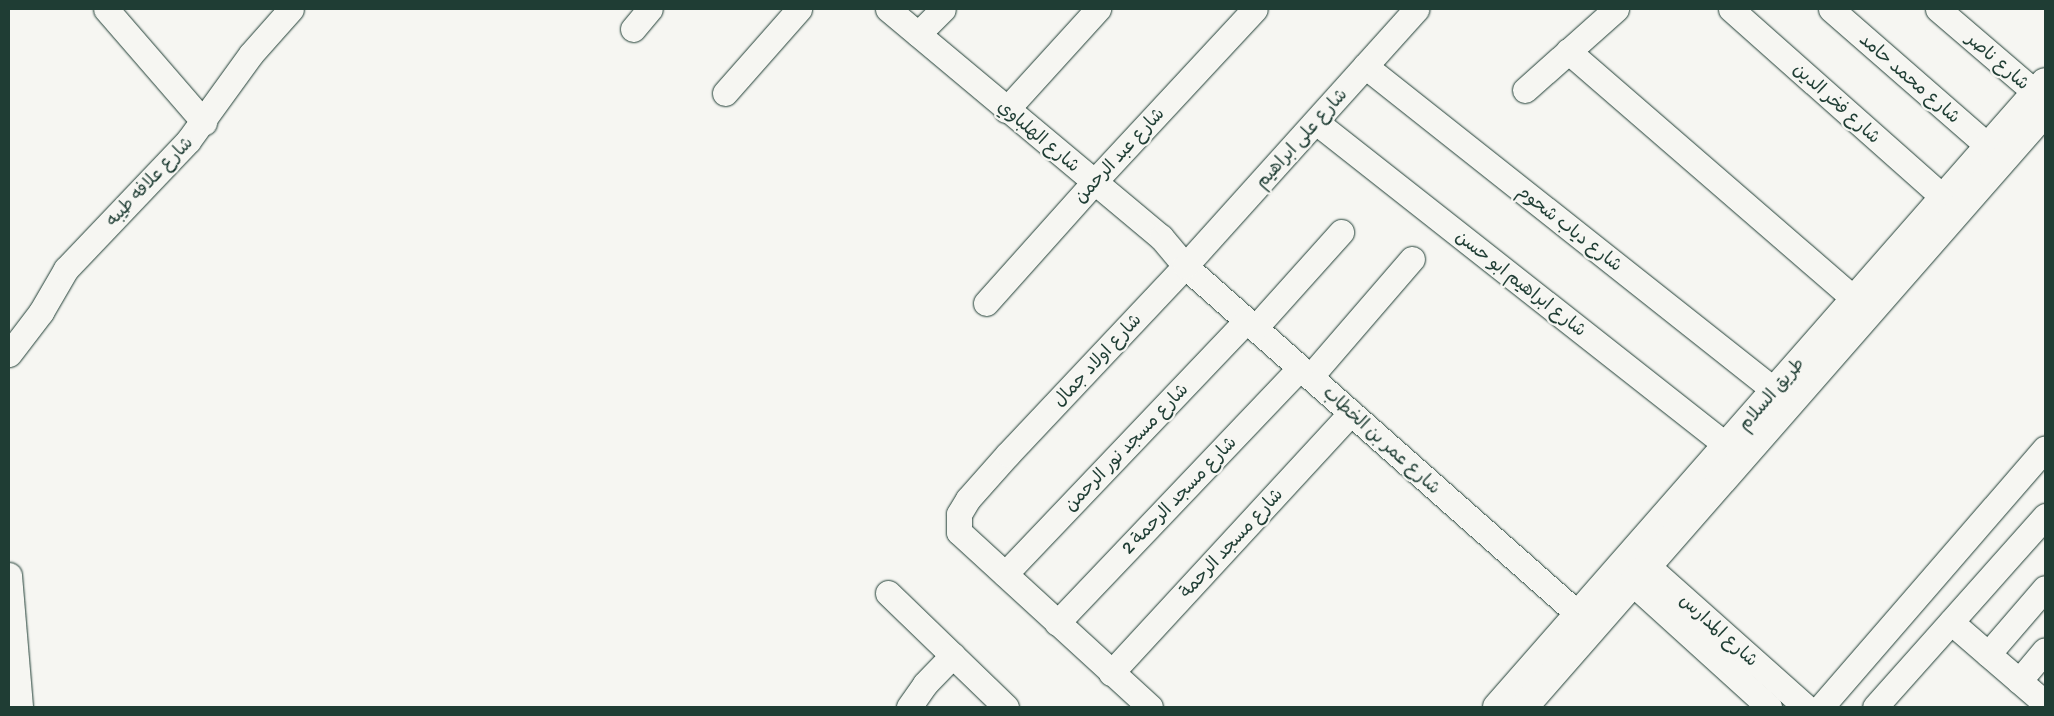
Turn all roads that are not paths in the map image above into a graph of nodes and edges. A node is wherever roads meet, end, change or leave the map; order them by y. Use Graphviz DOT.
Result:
graph roads {
  1 [pos="106,9"];
  2 [pos="291,9"];
  3 [pos="650,9"];
  4 [pos="799,9"];
  5 [pos="888,9"];
  6 [pos="943,9"];
  7 [pos="1098,9"];
  8 [pos="1254,9"];
  9 [pos="1416,9"];
  10 [pos="1616,9"];
  11 [pos="1731,9"];
  12 [pos="1832,9"];
  13 [pos="1938,9"];
  14 [pos="633,29"];
  15 [pos="918,34"];
  16 [pos="1568,51"];
  17 [pos="1365,66"];
  18 [pos="1525,90"];
  19 [pos="725,94"];
  20 [pos="2042,96"];
  21 [pos="1006,110"];
  22 [pos="204,122"];
  23 [pos="1316,122"];
  24 [pos="1988,146"];
  25 [pos="1094,182"];
  26 [pos="1944,198"];
  27 [pos="1341,232"];
  28 [pos="1412,259"];
  29 [pos="1185,266"];
  30 [pos="1854,299"];
  31 [pos="986,303"];
  32 [pos="1251,324"];
  33 [pos="9,354"];
  34 [pos="1305,372"];
  35 [pos="1774,390"];
  36 [pos="1351,414"];
  37 [pos="1726,445"];
  38 [pos="2045,448"];
  39 [pos="2045,516"];
  40 [pos="1633,568"];
  41 [pos="1005,574"];
  42 [pos="9,575"];
  43 [pos="2045,588"];
  44 [pos="888,593"];
  45 [pos="1578,614"];
  46 [pos="1951,622"];
  47 [pos="1057,623"];
  48 [pos="2045,650"];
  49 [pos="1988,654"];
  50 [pos="953,655"];
  51 [pos="1112,673"];
  52 [pos="2019,681"];
  53 [pos="2045,703"];
  54 [pos="20,707"];
  55 [pos="909,707"];
  56 [pos="1006,707"];
  57 [pos="1150,707"];
  58 [pos="1497,707"];
  59 [pos="1524,707"];
  60 [pos="1770,707"];
  61 [pos="1806,707"];
  62 [pos="1821,707"];
  63 [pos="1874,707"];
  1 -- 22 [label="street"];
  2 -- 22 [label="street, شارع علافه طيبه"];
  3 -- 14 [label="street"];
  4 -- 19 [label="street"];
  5 -- 15 [label="street, شارع الهلباوي"];
  6 -- 15 [label="street"];
  7 -- 21 [label="street"];
  8 -- 25 [label="street, شارع عبد الرحمن"];
  9 -- 17 [label="street, شارع على ابراهيم"];
  10 -- 16 [label="street"];
  11 -- 26 [label="street, شارع فخر الدين"];
  12 -- 24 [label="street, شارع محمد حامد"];
  13 -- 20 [label="street, شارع ناصر"];
  15 -- 21 [label="street, شارع الهلباوي"];
  16 -- 18 [label="street"];
  16 -- 30 [label="street"];
  17 -- 23 [label="street, شارع على ابراهيم"];
  17 -- 35 [label="street, شارع دياب شحوم"];
  20 -- 24 [label="main road, طريق السلام"];
  20 -- 40 [label="main road, طريق السلام"];
  21 -- 25 [label="street, شارع الهلباوي"];
  22 -- 33 [label="street, شارع علافه طيبه"];
  23 -- 29 [label="street, شارع على ابراهيم"];
  23 -- 37 [label="street, شارع ابراهيم ابو حسن"];
  24 -- 26 [label="main road, طريق السلام"];
  25 -- 29 [label="street, شارع الهلباوي"];
  25 -- 31 [label="street, شارع عبد الرحمن"];
  26 -- 30 [label="main road, طريق السلام"];
  27 -- 32 [label="street, شارع مسجد نور الرحمن"];
  28 -- 34 [label="street, شارع مسجد الرحمة 2"];
  29 -- 32 [label="street, شارع عمر بن الخطاب"];
  29 -- 41 [label="street, شارع اولاد جمال"];
  30 -- 35 [label="main road, طريق السلام"];
  32 -- 34 [label="street, شارع عمر بن الخطاب"];
  32 -- 41 [label="street, شارع مسجد نور الرحمن"];
  34 -- 36 [label="street, شارع عمر بن الخطاب"];
  34 -- 47 [label="street, شارع مسجد الرحمة 2"];
  35 -- 37 [label="main road, طريق السلام"];
  36 -- 45 [label="street, شارع عمر بن الخطاب"];
  36 -- 51 [label="street, شارع مسجد الرحمة"];
  37 -- 40 [label="main road, طريق السلام"];
  38 -- 62 [label="street"];
  39 -- 46 [label="street"];
  40 -- 45 [label="main road, طريق السلام"];
  40 -- 59 [label="main road, طريق السلام"];
  40 -- 60 [label="street, شارع المدارس"];
  40 -- 61 [label="street, شارع المدارس"];
  41 -- 47 [label="street, شارع اولاد جمال"];
  42 -- 54 [label="street"];
  43 -- 49 [label="street"];
  44 -- 50 [label="street"];
  45 -- 58 [label="main road, طريق السلام"];
  46 -- 49 [label="street"];
  46 -- 63 [label="street"];
  47 -- 51 [label="street, شارع اولاد جمال"];
  48 -- 52 [label="street"];
  49 -- 52 [label="street"];
  50 -- 55 [label="street"];
  50 -- 56 [label="street"];
  51 -- 57 [label="street, شارع اولاد جمال"];
  52 -- 53 [label="street"];
}
